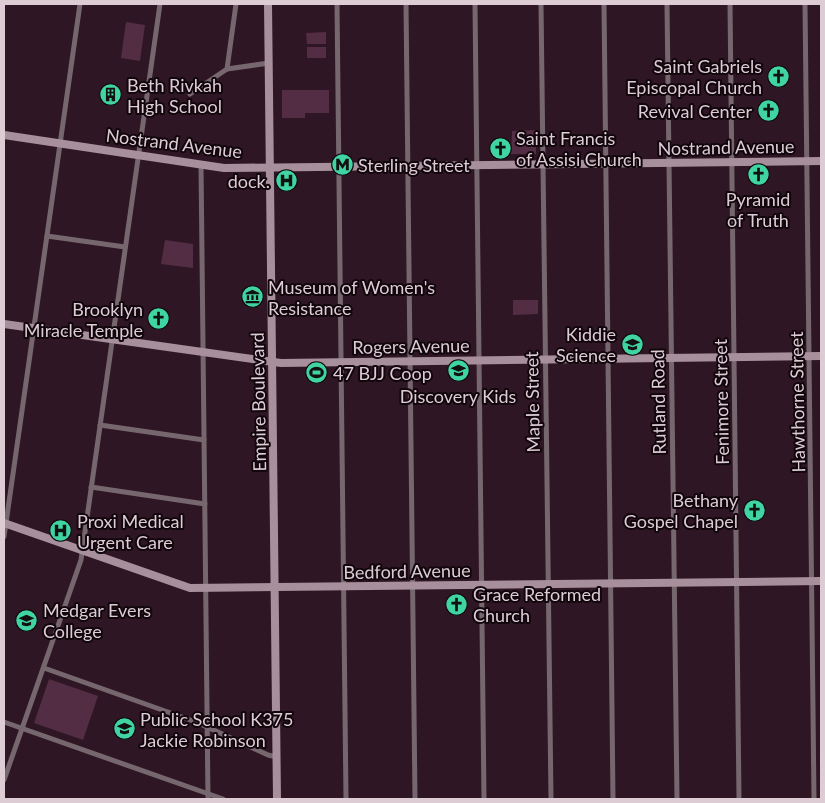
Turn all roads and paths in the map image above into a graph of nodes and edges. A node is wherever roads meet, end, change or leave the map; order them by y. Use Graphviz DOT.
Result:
graph roads {
  1 [pos="80,4"];
  2 [pos="160,4"];
  3 [pos="236,4"];
  4 [pos="268,4"];
  5 [pos="337,4"];
  6 [pos="406,4"];
  7 [pos="475,4"];
  8 [pos="541,4"];
  9 [pos="604,4"];
  10 [pos="667,4"];
  11 [pos="730,4"];
  12 [pos="805,4"];
  13 [pos="269,63"];
  14 [pos="227,69"];
  15 [pos="190,94"];
  16 [pos="4,135"];
  17 [pos="60,143"];
  18 [pos="139,154"];
  19 [pos="808,161"];
  20 [pos="821,161"];
  21 [pos="669,162"];
  22 [pos="732,162"];
  23 [pos="606,163"];
  24 [pos="201,164"];
  25 [pos="543,164"];
  26 [pos="477,165"];
  27 [pos="339,166"];
  28 [pos="408,166"];
  29 [pos="270,167"];
  30 [pos="47,236"];
  31 [pos="126,247"];
  32 [pos="4,324"];
  33 [pos="34,328"];
  34 [pos="112,339"];
  35 [pos="203,352"];
  36 [pos="810,356"];
  37 [pos="821,356"];
  38 [pos="734,357"];
  39 [pos="608,358"];
  40 [pos="671,358"];
  41 [pos="545,359"];
  42 [pos="480,360"];
  43 [pos="410,361"];
  44 [pos="272,362"];
  45 [pos="341,362"];
  46 [pos="100,425"];
  47 [pos="204,440"];
  48 [pos="91,488"];
  49 [pos="205,504"];
  50 [pos="5,524"];
  51 [pos="4,537"];
  52 [pos="82,551"];
  53 [pos="737,582"];
  54 [pos="812,582"];
  55 [pos="821,582"];
  56 [pos="674,583"];
  57 [pos="548,584"];
  58 [pos="611,584"];
  59 [pos="412,586"];
  60 [pos="482,586"];
  61 [pos="344,587"];
  62 [pos="275,588"];
  63 [pos="205,589"];
  64 [pos="44,668"];
  65 [pos="4,722"];
  66 [pos="207,727"];
  67 [pos="22,729"];
  68 [pos="277,757"];
  69 [pos="4,780"];
  70 [pos="208,797"];
  71 [pos="223,799"];
  72 [pos="277,799"];
  73 [pos="346,799"];
  74 [pos="415,799"];
  75 [pos="484,799"];
  76 [pos="551,799"];
  77 [pos="613,799"];
  78 [pos="676,799"];
  79 [pos="740,799"];
  80 [pos="814,799"];
  1 -- 17 [label="street"];
  2 -- 18 [label="street"];
  3 -- 14 [label="street"];
  4 -- 13 [label="main road, Empire Boulevard"];
  5 -- 27 [label="street"];
  6 -- 28 [label="street"];
  7 -- 26 [label="street"];
  8 -- 25 [label="street, Maple Street"];
  9 -- 23 [label="street"];
  10 -- 21 [label="street, Rutland Road"];
  11 -- 22 [label="street, Fenimore Street"];
  12 -- 19 [label="street, Hawthorne Street"];
  13 -- 14 [label="street"];
  13 -- 29 [label="main road, Empire Boulevard"];
  14 -- 15 [label="street"];
  16 -- 17 [label="main road, Nostrand Avenue"];
  17 -- 18 [label="main road, Nostrand Avenue"];
  17 -- 30 [label="street"];
  18 -- 24 [label="main road, Nostrand Avenue"];
  18 -- 31 [label="street"];
  19 -- 20 [label="main road, Nostrand Avenue"];
  19 -- 22 [label="main road, Nostrand Avenue"];
  19 -- 36 [label="street, Hawthorne Street"];
  21 -- 22 [label="main road, Nostrand Avenue"];
  21 -- 23 [label="main road, Nostrand Avenue"];
  21 -- 40 [label="street, Rutland Road"];
  22 -- 38 [label="street, Fenimore Street"];
  23 -- 25 [label="main road, Nostrand Avenue"];
  23 -- 39 [label="street"];
  24 -- 29 [label="main road, Nostrand Avenue"];
  24 -- 35 [label="street"];
  25 -- 26 [label="main road, Nostrand Avenue"];
  25 -- 41 [label="street, Maple Street"];
  26 -- 28 [label="main road, Nostrand Avenue"];
  26 -- 42 [label="street"];
  27 -- 28 [label="main road, Nostrand Avenue"];
  27 -- 29 [label="main road, Nostrand Avenue"];
  27 -- 45 [label="street"];
  28 -- 43 [label="street"];
  29 -- 44 [label="main road, Empire Boulevard"];
  30 -- 31 [label="street"];
  30 -- 33 [label="street"];
  31 -- 34 [label="street"];
  32 -- 33 [label="main road, Rogers Avenue"];
  33 -- 34 [label="main road, Rogers Avenue"];
  33 -- 50 [label="street"];
  34 -- 35 [label="main road, Rogers Avenue"];
  34 -- 46 [label="street"];
  35 -- 44 [label="main road, Rogers Avenue"];
  35 -- 47 [label="street"];
  36 -- 37 [label="main road, Rogers Avenue"];
  36 -- 38 [label="main road, Rogers Avenue"];
  36 -- 54 [label="street, Hawthorne Street"];
  38 -- 40 [label="main road, Rogers Avenue"];
  38 -- 53 [label="street, Fenimore Street"];
  39 -- 40 [label="main road, Rogers Avenue"];
  39 -- 41 [label="main road, Rogers Avenue"];
  39 -- 58 [label="street"];
  40 -- 56 [label="street, Rutland Road"];
  41 -- 42 [label="main road, Rogers Avenue"];
  41 -- 57 [label="street, Maple Street"];
  42 -- 43 [label="main road, Rogers Avenue"];
  42 -- 60 [label="street"];
  43 -- 45 [label="main road, Rogers Avenue"];
  43 -- 59 [label="street"];
  44 -- 45 [label="main road, Rogers Avenue"];
  44 -- 62 [label="main road, Empire Boulevard"];
  45 -- 61 [label="street"];
  46 -- 47 [label="street"];
  46 -- 48 [label="street"];
  47 -- 49 [label="street"];
  48 -- 49 [label="street"];
  48 -- 52 [label="street"];
  49 -- 63 [label="street"];
  50 -- 51 [label="street"];
  50 -- 52 [label="main road, Bedford Avenue"];
  52 -- 63 [label="main road, Bedford Avenue"];
  52 -- 64 [label="street"];
  53 -- 54 [label="main road, Bedford Avenue"];
  53 -- 56 [label="main road, Bedford Avenue"];
  53 -- 79 [label="street, Fenimore Street"];
  54 -- 55 [label="main road, Bedford Avenue"];
  54 -- 80 [label="street, Hawthorne Street"];
  56 -- 58 [label="main road, Bedford Avenue"];
  56 -- 78 [label="street, Rutland Road"];
  57 -- 58 [label="main road, Bedford Avenue"];
  57 -- 60 [label="main road, Bedford Avenue"];
  57 -- 76 [label="street, Maple Street"];
  58 -- 77 [label="street"];
  59 -- 60 [label="main road, Bedford Avenue"];
  59 -- 61 [label="main road, Bedford Avenue"];
  59 -- 74 [label="street"];
  60 -- 75 [label="street"];
  61 -- 62 [label="main road, Bedford Avenue"];
  61 -- 73 [label="street"];
  62 -- 63 [label="main road, Bedford Avenue"];
  62 -- 68 [label="main road, Empire Boulevard"];
  63 -- 66 [label="street"];
  64 -- 66 [label="street"];
  64 -- 67 [label="street"];
  65 -- 67 [label="street"];
  66 -- 68 [label="street"];
  66 -- 70 [label="street"];
  67 -- 69 [label="street"];
  67 -- 70 [label="street"];
  68 -- 72 [label="main road, Empire Boulevard"];
  70 -- 71 [label="street"];
}
